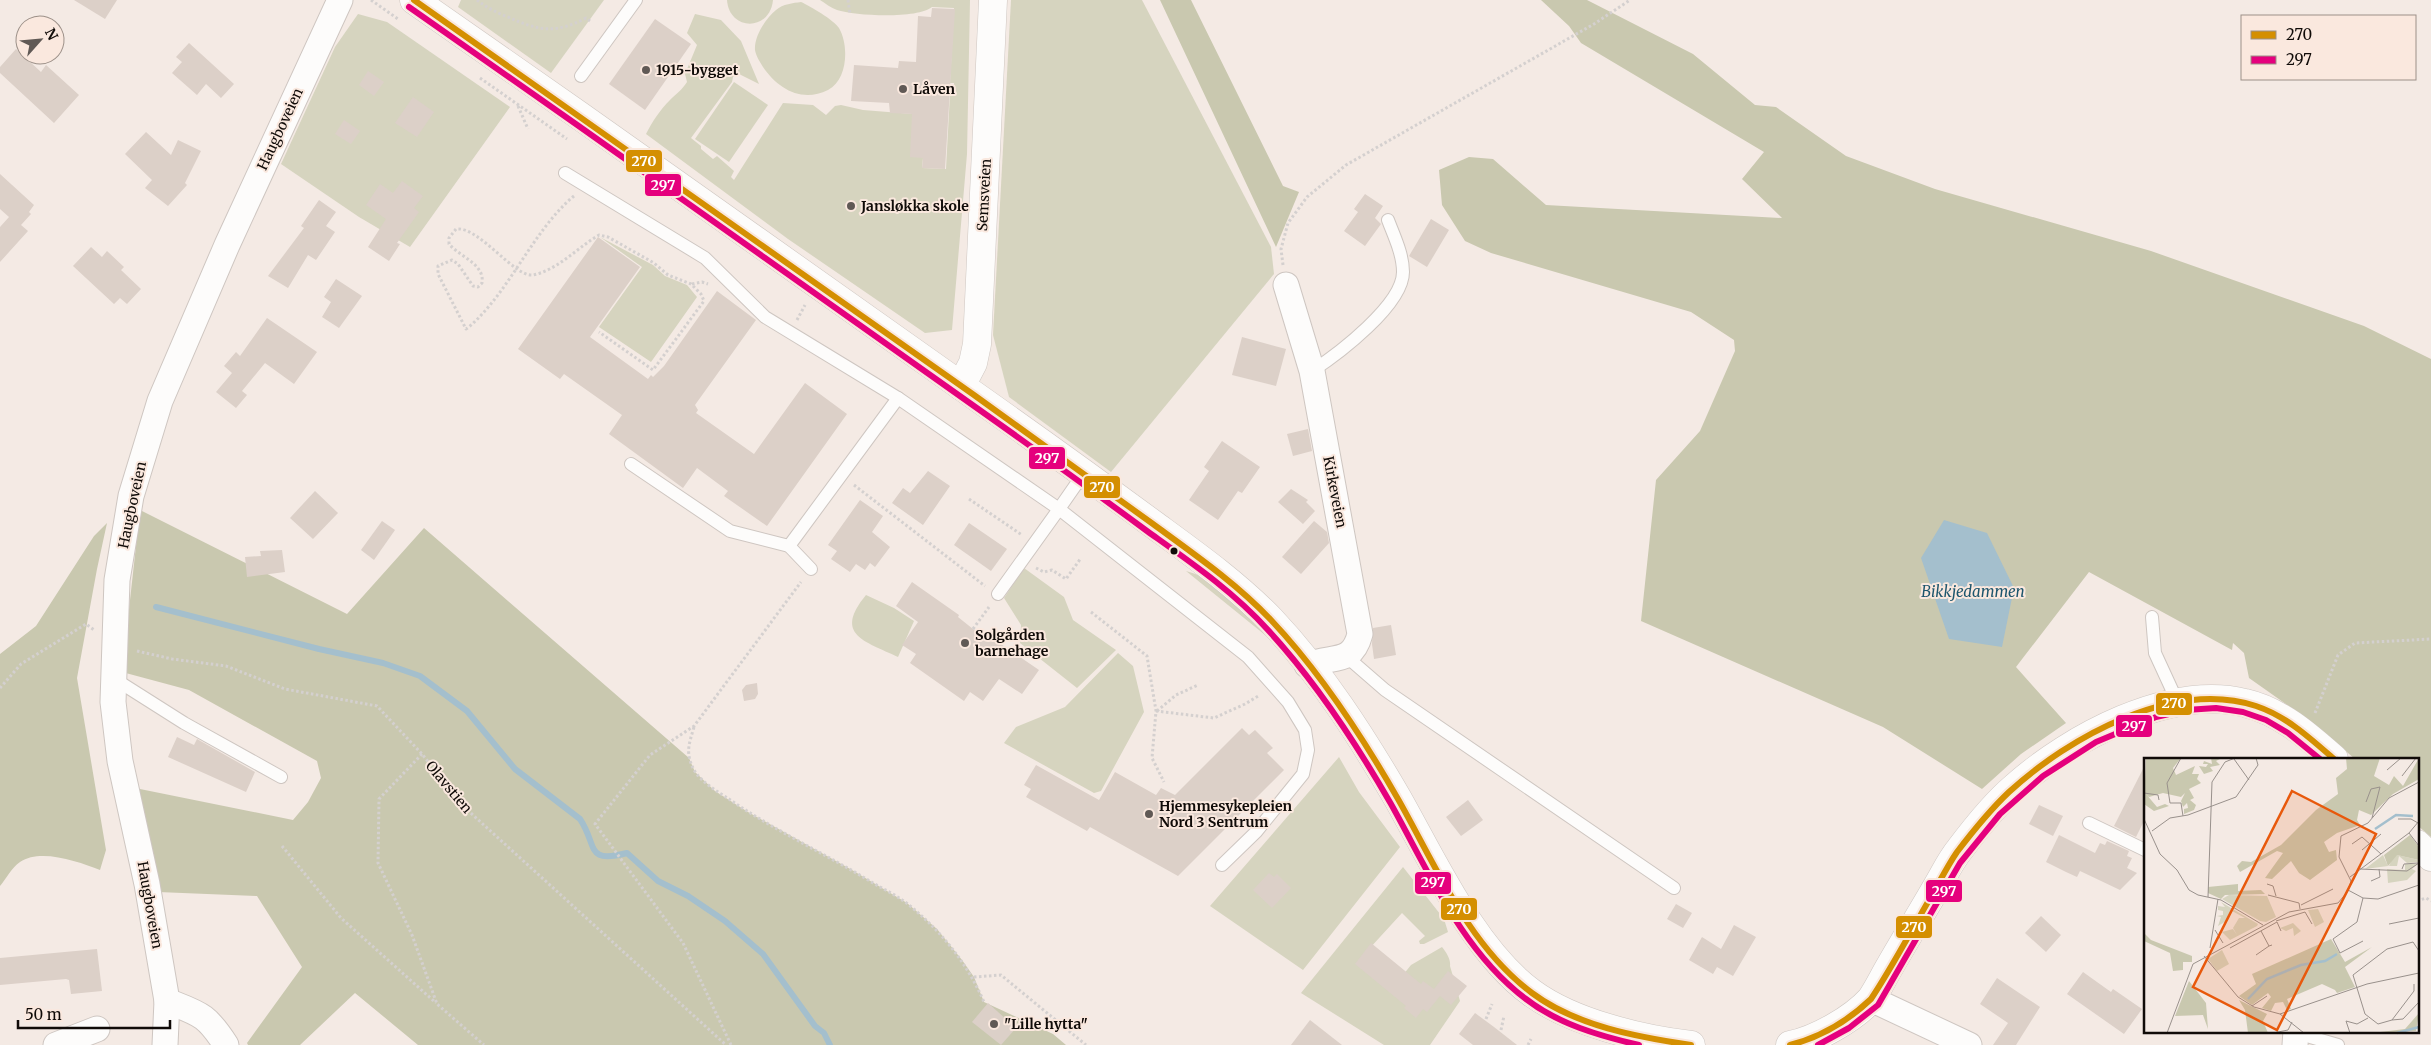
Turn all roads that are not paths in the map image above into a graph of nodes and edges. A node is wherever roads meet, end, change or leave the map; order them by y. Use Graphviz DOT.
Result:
graph roads {
  1 [pos="340,0"];
  2 [pos="414,0"];
  3 [pos="636,0"];
  4 [pos="993,0"];
  5 [pos="581,76"];
  6 [pos="565,173"];
  7 [pos="1388,220"];
  8 [pos="1286,285"];
  9 [pos="1312,371"];
  10 [pos="961,386"];
  11 [pos="898,398"];
  12 [pos="631,464"];
  13 [pos="1084,473"];
  14 [pos="1059,509"];
  15 [pos="789,546"];
  16 [pos="811,569"];
  17 [pos="998,594"];
  18 [pos="2152,617"];
  19 [pos="1346,657"];
  20 [pos="1308,664"];
  21 [pos="112,678"];
  22 [pos="2178,703"];
  23 [pos="2333,758"];
  24 [pos="281,777"];
  25 [pos="2089,823"];
  26 [pos="2418,845"];
  27 [pos="2144,850"];
  28 [pos="2431,857"];
  29 [pos="1222,865"];
  30 [pos="1674,888"];
  31 [pos="1870,999"];
  32 [pos="167,1001"];
  33 [pos="97,1029"];
  34 [pos="2294,1035"];
  35 [pos="56,1045"];
  36 [pos="165,1045"];
  37 [pos="226,1045"];
  38 [pos="1691,1045"];
  39 [pos="1790,1045"];
  40 [pos="1969,1045"];
  41 [pos="2338,1045"];
  1 -- 21 [label="street, Haugboveien"];
  2 -- 10 [label="main road"];
  3 -- 5 [label="lane"];
  4 -- 10 [label="main road, Semsveien"];
  6 -- 11 [label="lane"];
  7 -- 9 [label="lane"];
  8 -- 9 [label="street, Kirkeveien"];
  9 -- 19 [label="street, Kirkeveien"];
  10 -- 13 [label="main road"];
  11 -- 14 [label="lane"];
  11 -- 15 [label="lane"];
  12 -- 15 [label="lane"];
  13 -- 14 [label="lane"];
  13 -- 20 [label="main road"];
  14 -- 17 [label="lane"];
  14 -- 29 [label="lane"];
  15 -- 16 [label="lane"];
  18 -- 22 [label="lane"];
  19 -- 20 [label="street"];
  19 -- 30 [label="lane"];
  20 -- 38 [label="main road"];
  21 -- 24 [label="lane"];
  21 -- 32 [label="street, Haugboveien"];
  22 -- 23 [label="main road"];
  22 -- 31 [label="main road"];
  25 -- 27 [label="lane"];
  26 -- 28 [label="main road"];
  31 -- 39 [label="main road"];
  31 -- 40 [label="street"];
  32 -- 36 [label="street, Haugboveien"];
  32 -- 37 [label="street"];
  33 -- 35 [label="street"];
  34 -- 41 [label="lane"];
}
